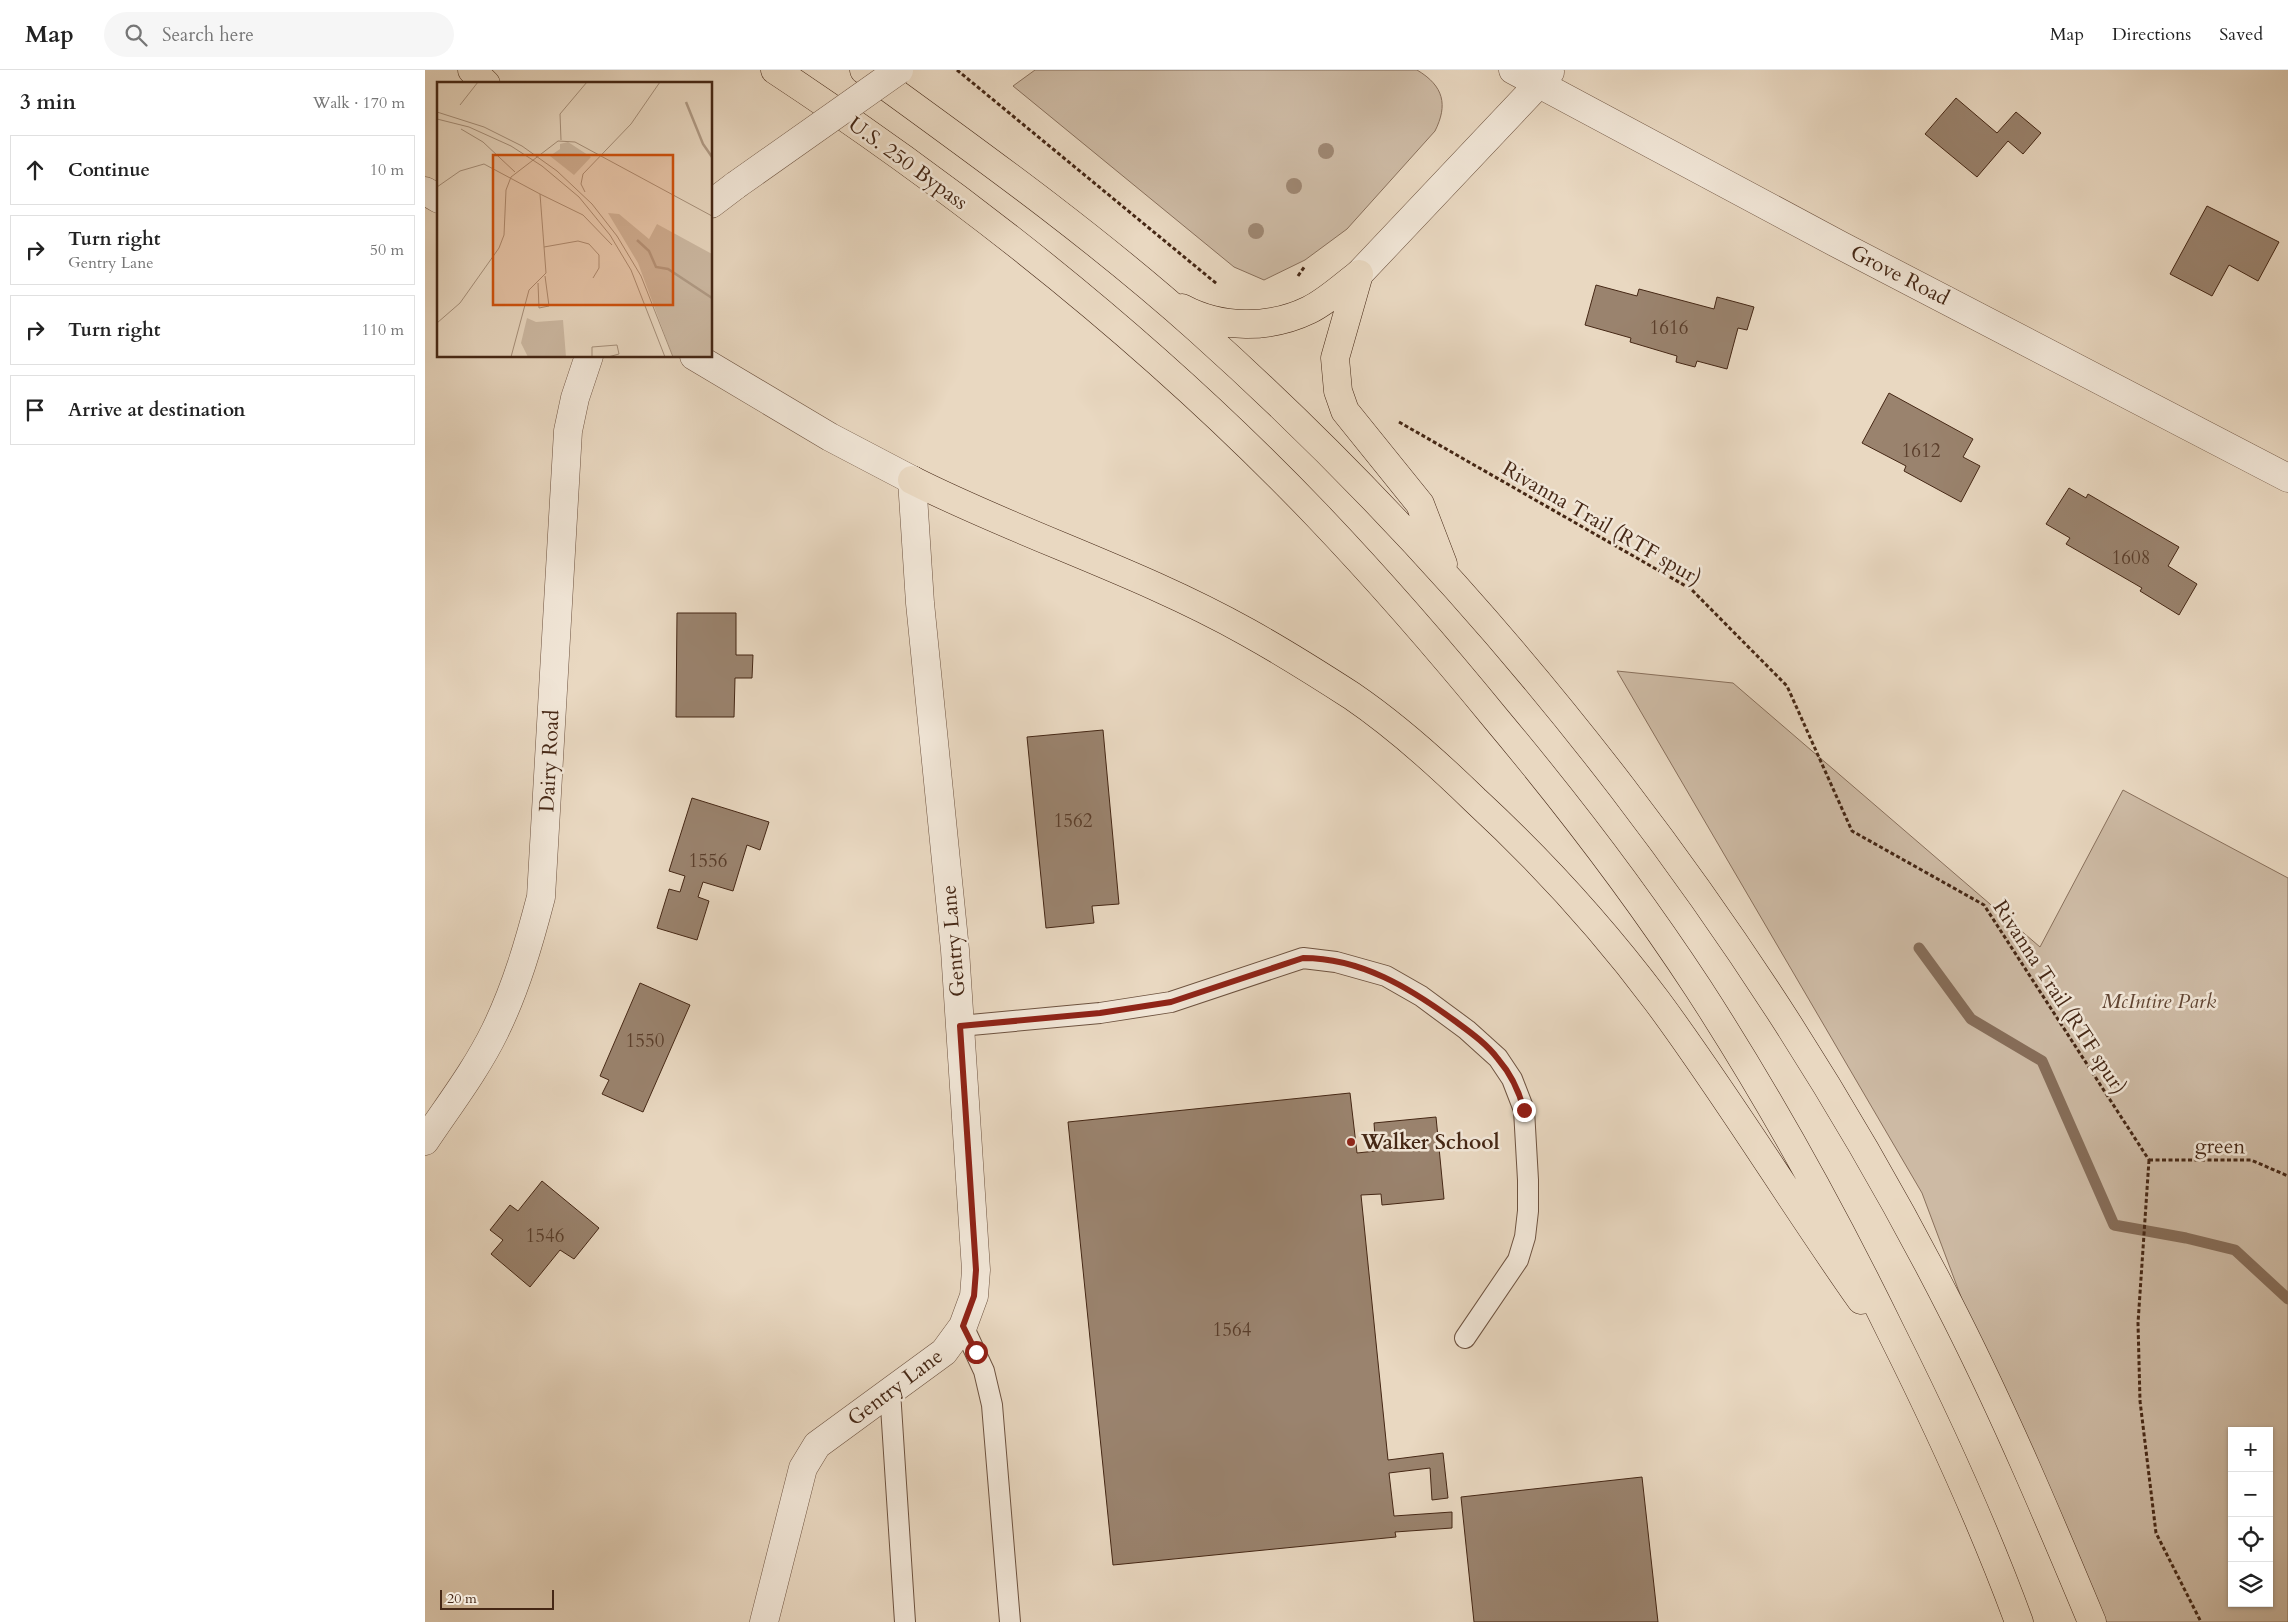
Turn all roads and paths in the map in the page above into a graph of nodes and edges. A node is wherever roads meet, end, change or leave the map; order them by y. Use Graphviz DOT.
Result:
graph roads {
  1 [pos="472,70"];
  2 [pos="775,70"];
  3 [pos="864,70"];
  4 [pos="899,70"];
  5 [pos="957,70"];
  6 [pos="1513,70"];
  7 [pos="1545,77"];
  8 [pos="483,82"];
  9 [pos="425,192"];
  10 [pos="437,198"];
  11 [pos="713,202"];
  12 [pos="1305,266"];
  13 [pos="1359,274"];
  14 [pos="1292,281"];
  15 [pos="1226,288"];
  16 [pos="1161,297"];
  17 [pos="588,358"];
  18 [pos="697,358"];
  19 [pos="1395,418"];
  20 [pos="2288,478"];
  21 [pos="911,480"];
  22 [pos="1447,575"];
  23 [pos="960,1026"];
  24 [pos="425,1141"];
  25 [pos="2149,1160"];
  26 [pos="2288,1176"];
  27 [pos="963,1326"];
  28 [pos="1465,1338"];
  29 [pos="1909,1366"];
  30 [pos="890,1392"];
  31 [pos="764,1622"];
  32 [pos="905,1622"];
  33 [pos="1010,1622"];
  34 [pos="2019,1622"];
  35 [pos="2092,1622"];
  36 [pos="2201,1622"];
  1 -- 8 [label="highway"];
  2 -- 29 [label="highway, U.S. 250 Bypass"];
  3 -- 16 [label="highway"];
  4 -- 11 [label="street, bridge"];
  5 -- 15 [label="path"];
  6 -- 7 [label="street, Grove Road"];
  7 -- 13 [label="street"];
  7 -- 20 [label="street, Grove Road"];
  9 -- 10 [label="street"];
  12 -- 14 [label="path"];
  13 -- 16 [label="highway"];
  13 -- 22 [label="highway"];
  16 -- 22 [label="highway"];
  17 -- 24 [label="street, Dairy Road"];
  18 -- 21 [label="street"];
  19 -- 25 [label="path, Rivanna Trail (RTF spur)"];
  21 -- 23 [label="street, Gentry Lane"];
  21 -- 29 [label="highway"];
  22 -- 35 [label="highway"];
  23 -- 27 [label="street, Gentry Lane"];
  23 -- 28 [label="lane"];
  25 -- 26 [label="path, green"];
  25 -- 36 [label="path"];
  27 -- 30 [label="street, Gentry Lane"];
  27 -- 33 [label="lane"];
  29 -- 34 [label="highway"];
  30 -- 31 [label="street, Gentry Lane"];
  30 -- 32 [label="lane"];
}
